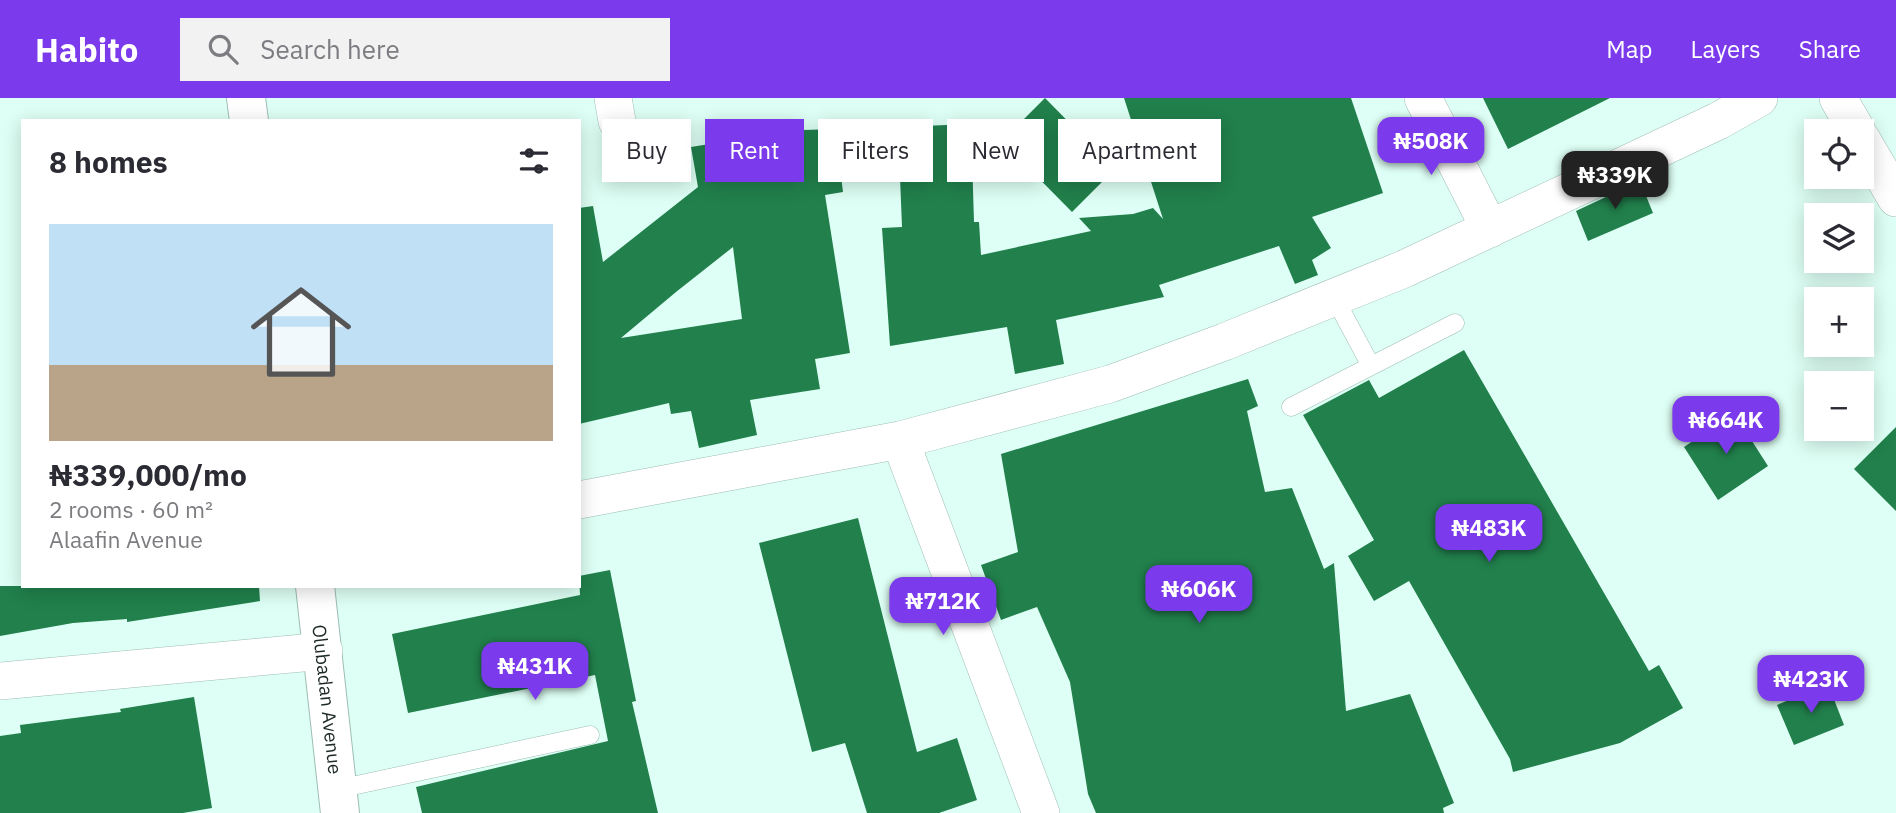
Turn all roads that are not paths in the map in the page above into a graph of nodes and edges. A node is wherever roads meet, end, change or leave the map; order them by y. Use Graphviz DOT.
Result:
graph roads {
  1 [pos="246,98"];
  2 [pos="1423,98"];
  3 [pos="1759,98"];
  4 [pos="1838,98"];
  5 [pos="250,119"];
  6 [pos="1850,119"];
  7 [pos="1874,160"];
  8 [pos="1896,198"];
  9 [pos="1490,229"];
  10 [pos="1334,297"];
  11 [pos="1455,323"];
  12 [pos="1371,366"];
  13 [pos="1291,407"];
  14 [pos="900,440"];
  15 [pos="581,500"];
  16 [pos="315,588"];
  17 [pos="324,651"];
  18 [pos="0,681"];
  19 [pos="590,735"];
  20 [pos="339,801"];
  21 [pos="1041,813"];
  1 -- 5 [label="street"];
  2 -- 9 [label="street"];
  3 -- 9 [label="street"];
  4 -- 6 [label="street"];
  7 -- 8 [label="street"];
  9 -- 10 [label="street"];
  10 -- 12 [label="lane"];
  10 -- 14 [label="street"];
  11 -- 12 [label="lane"];
  12 -- 13 [label="lane"];
  14 -- 15 [label="street"];
  14 -- 21 [label="street"];
  16 -- 17 [label="street, Olubadan Avenue"];
  17 -- 18 [label="street"];
  17 -- 20 [label="street, Olubadan Avenue"];
  19 -- 20 [label="lane"];
}
